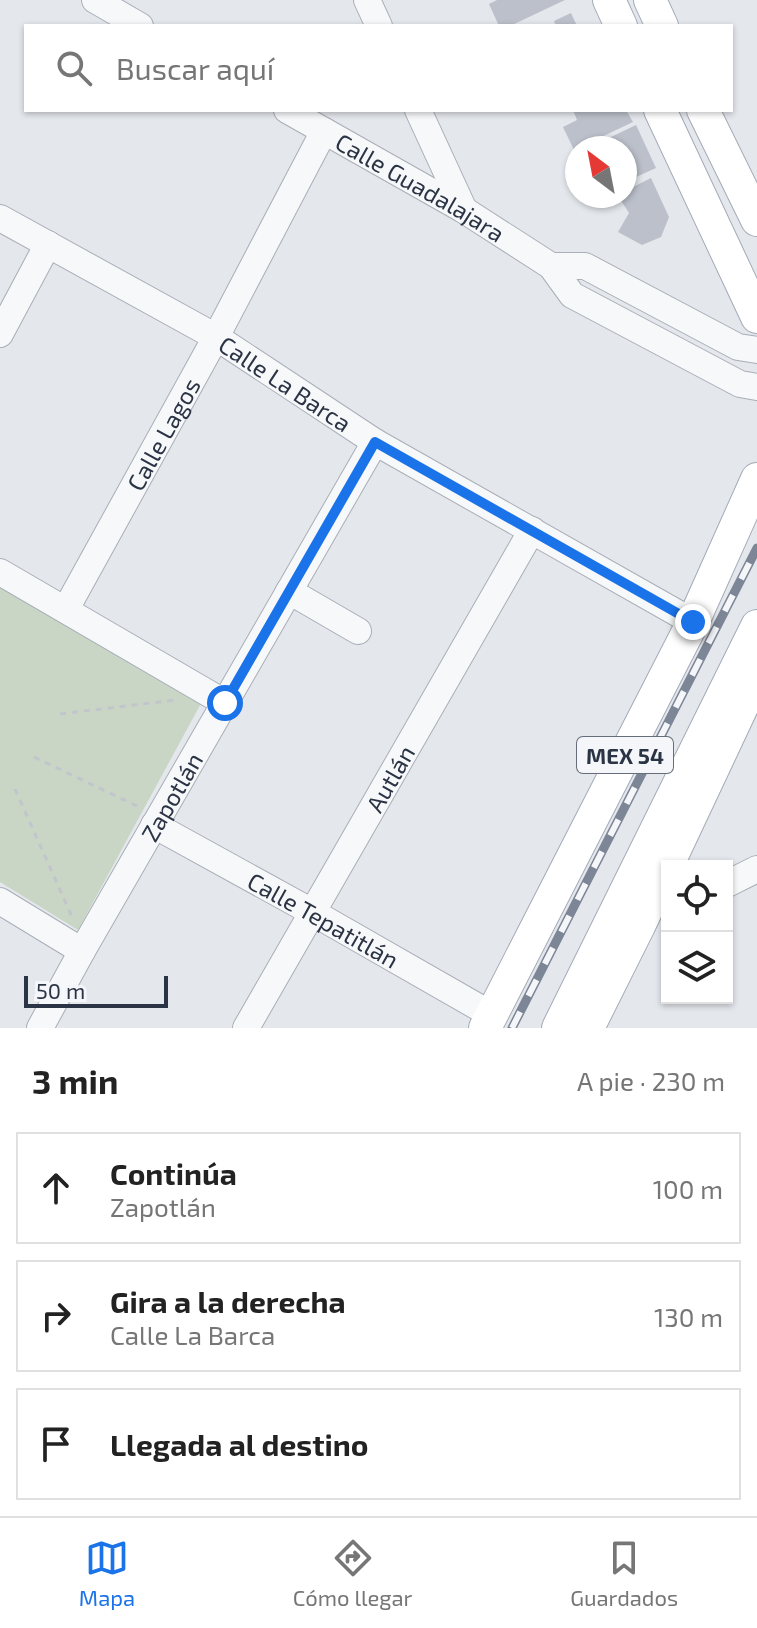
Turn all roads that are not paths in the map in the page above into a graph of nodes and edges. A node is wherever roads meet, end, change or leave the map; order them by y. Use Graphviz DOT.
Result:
graph roads {
  1 [pos="95,0"];
  2 [pos="367,0"];
  3 [pos="609,0"];
  4 [pos="650,0"];
  5 [pos="137,24"];
  6 [pos="378,24"];
  7 [pos="620,24"];
  8 [pos="661,24"];
  9 [pos="291,112"];
  10 [pos="419,112"];
  11 [pos="661,112"];
  12 [pos="704,112"];
  13 [pos="324,131"];
  14 [pos="464,210"];
  15 [pos="0,218"];
  16 [pos="757,220"];
  17 [pos="48,244"];
  18 [pos="551,266"];
  19 [pos="757,317"];
  20 [pos="0,334"];
  21 [pos="216,337"];
  22 [pos="757,350"];
  23 [pos="757,387"];
  24 [pos="375,442"];
  25 [pos="757,479"];
  26 [pos="532,530"];
  27 [pos="0,572"];
  28 [pos="289,591"];
  29 [pos="66,609"];
  30 [pos="693,622"];
  31 [pos="757,626"];
  32 [pos="358,631"];
  33 [pos="757,675"];
  34 [pos="225,703"];
  35 [pos="149,817"];
  36 [pos="757,869"];
  37 [pos="733,881"];
  38 [pos="0,901"];
  39 [pos="312,912"];
  40 [pos="639,919"];
  41 [pos="80,940"];
  42 [pos="489,1022"];
  43 [pos="40,1028"];
  44 [pos="246,1028"];
  45 [pos="558,1028"];
  46 [pos="588,1028"];
  1 -- 5 [label="street"];
  2 -- 6 [label="street"];
  3 -- 7 [label="main road"];
  4 -- 8 [label="main road"];
  9 -- 13 [label="street, Calle Guadalajara"];
  10 -- 14 [label="street"];
  11 -- 19 [label="main road"];
  12 -- 16 [label="main road"];
  13 -- 14 [label="street, Calle Guadalajara"];
  13 -- 21 [label="street, Calle Lagos"];
  14 -- 18 [label="street, Calle Guadalajara"];
  15 -- 17 [label="street, Calle La Barca"];
  17 -- 20 [label="street"];
  17 -- 21 [label="street, Calle La Barca"];
  18 -- 22 [label="street, Calle Guadalajara"];
  18 -- 23 [label="street, Calle Guadalajara"];
  21 -- 24 [label="street, Calle La Barca"];
  21 -- 29 [label="street, Calle Lagos"];
  24 -- 26 [label="street, Calle La Barca"];
  24 -- 28 [label="street, Zapotlán"];
  25 -- 30 [label="main road, MEX 54"];
  26 -- 30 [label="street, Calle La Barca"];
  26 -- 39 [label="street, Autlán"];
  27 -- 29 [label="street"];
  28 -- 32 [label="street"];
  28 -- 34 [label="street, Zapotlán"];
  29 -- 34 [label="street"];
  30 -- 42 [label="main road, MEX 54"];
  31 -- 40 [label="main road, MEX 54"];
  33 -- 40 [label="main road, MEX 54"];
  34 -- 35 [label="street, Zapotlán"];
  35 -- 39 [label="street, Calle Tepatitlán"];
  35 -- 41 [label="street, Zapotlán"];
  36 -- 37 [label="street"];
  38 -- 41 [label="street"];
  39 -- 42 [label="street, Calle Tepatitlán"];
  39 -- 44 [label="street, Autlán"];
  40 -- 45 [label="main road, MEX 54"];
  40 -- 46 [label="main road, MEX 54"];
  41 -- 43 [label="street, Zapotlán"];
}
